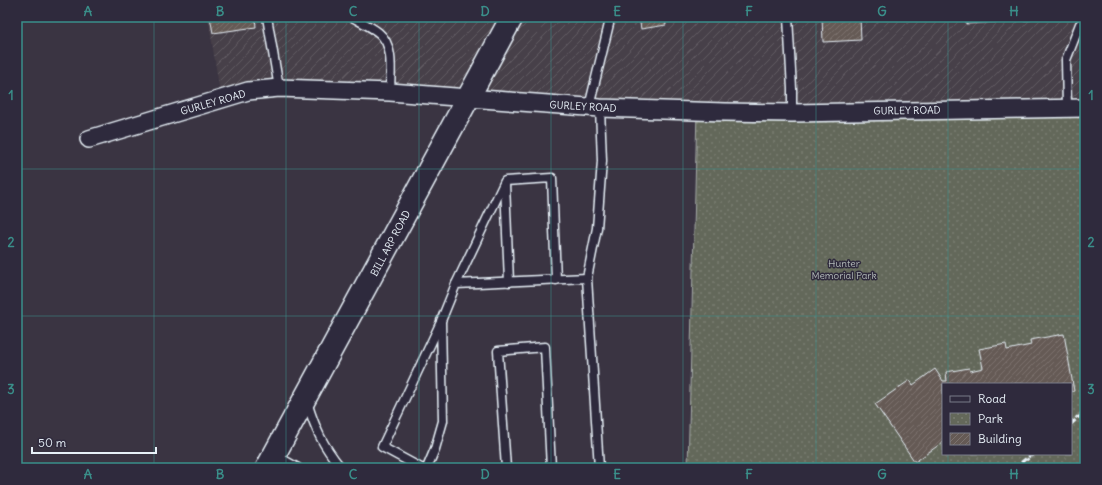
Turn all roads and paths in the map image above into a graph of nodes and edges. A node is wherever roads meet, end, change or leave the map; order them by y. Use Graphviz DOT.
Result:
graph roads {
  1 [pos="267,17"];
  2 [pos="352,17"];
  3 [pos="512,17"];
  4 [pos="608,17"];
  5 [pos="788,17"];
  6 [pos="1085,22"];
  7 [pos="279,88"];
  8 [pos="390,92"];
  9 [pos="468,98"];
  10 [pos="1067,107"];
  11 [pos="595,108"];
  12 [pos="1085,108"];
  13 [pos="792,113"];
  14 [pos="89,139"];
  15 [pos="505,181"];
  16 [pos="587,278"];
  17 [pos="556,280"];
  18 [pos="509,282"];
  19 [pos="456,284"];
  20 [pos="441,321"];
  21 [pos="306,397"];
  22 [pos="1085,410"];
  23 [pos="1072,421"];
  24 [pos="1033,455"];
  25 [pos="271,461"];
  26 [pos="298,468"];
  27 [pos="341,468"];
  28 [pos="421,468"];
  29 [pos="427,468"];
  30 [pos="506,468"];
  31 [pos="551,468"];
  32 [pos="599,468"];
  33 [pos="1017,468"];
  1 -- 7 [label="lane"];
  2 -- 8 [label="lane"];
  3 -- 9 [label="main road, BILL ARP ROAD"];
  4 -- 11 [label="lane"];
  5 -- 13 [label="lane"];
  6 -- 10 [label="lane"];
  7 -- 8 [label="street, GURLEY ROAD"];
  7 -- 14 [label="street, GURLEY ROAD"];
  8 -- 9 [label="street, GURLEY ROAD"];
  9 -- 11 [label="street, GURLEY ROAD"];
  9 -- 21 [label="main road, BILL ARP ROAD"];
  10 -- 12 [label="street, GURLEY ROAD"];
  10 -- 13 [label="street, GURLEY ROAD"];
  11 -- 13 [label="street, GURLEY ROAD"];
  11 -- 16 [label="lane"];
  15 -- 17 [label="lane"];
  15 -- 18 [label="lane"];
  15 -- 19 [label="lane"];
  16 -- 17 [label="lane"];
  16 -- 32 [label="lane"];
  17 -- 18 [label="lane"];
  18 -- 19 [label="lane"];
  19 -- 20 [label="lane"];
  20 -- 28 [label="lane"];
  20 -- 29 [label="lane"];
  21 -- 25 [label="main road, BILL ARP ROAD"];
  21 -- 27 [label="lane"];
  22 -- 23 [label="path"];
  24 -- 33 [label="path"];
  25 -- 26 [label="lane"];
  30 -- 31 [label="lane"];
}
